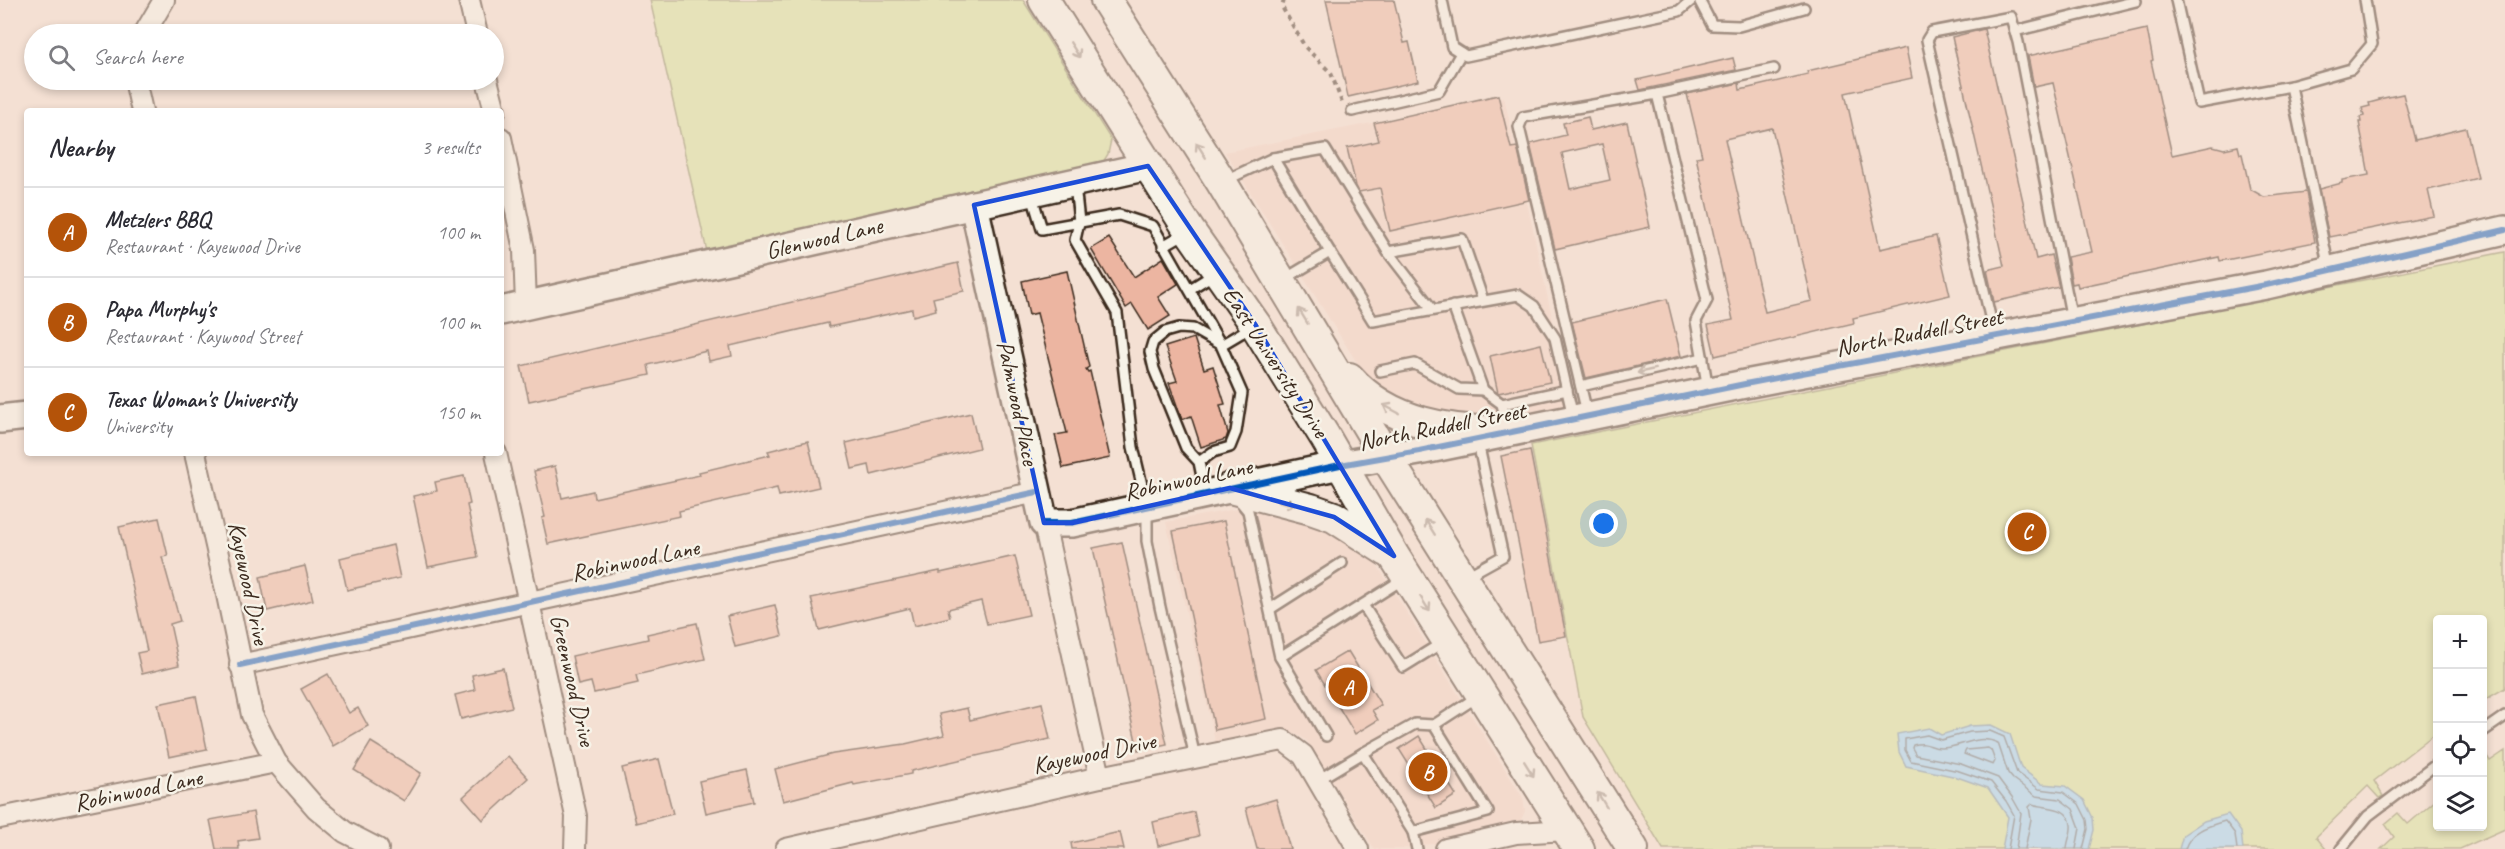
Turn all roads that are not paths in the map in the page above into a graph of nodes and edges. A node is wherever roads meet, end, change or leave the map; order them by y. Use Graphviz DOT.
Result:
graph roads {
  1 [pos="164,0"];
  2 [pos="469,0"];
  3 [pos="1044,0"];
  4 [pos="1106,0"];
  5 [pos="1442,0"];
  6 [pos="1692,0"];
  7 [pos="1699,0"];
  8 [pos="2176,0"];
  9 [pos="2365,0"];
  10 [pos="2136,1"];
  11 [pos="1804,8"];
  12 [pos="150,24"];
  13 [pos="475,24"];
  14 [pos="2015,31"];
  15 [pos="1461,53"];
  16 [pos="1774,69"];
  17 [pos="2291,86"];
  18 [pos="137,90"];
  19 [pos="490,90"];
  20 [pos="1657,94"];
  21 [pos="141,108"];
  22 [pos="494,108"];
  23 [pos="1352,111"];
  24 [pos="504,153"];
  25 [pos="1273,158"];
  26 [pos="1148,166"];
  27 [pos="1075,182"];
  28 [pos="1221,183"];
  29 [pos="1031,192"];
  30 [pos="974,205"];
  31 [pos="1079,222"];
  32 [pos="1190,230"];
  33 [pos="2505,230"];
  34 [pos="1163,246"];
  35 [pos="1330,252"];
  36 [pos="1389,252"];
  37 [pos="2329,271"];
  38 [pos="1218,272"];
  39 [pos="1281,281"];
  40 [pos="1190,289"];
  41 [pos="1483,300"];
  42 [pos="1453,306"];
  43 [pos="514,308"];
  44 [pos="1432,309"];
  45 [pos="2072,322"];
  46 [pos="1255,324"];
  47 [pos="1995,336"];
  48 [pos="1319,343"];
  49 [pos="1221,345"];
  50 [pos="1703,358"];
  51 [pos="1380,371"];
  52 [pos="1581,386"];
  53 [pos="1483,390"];
  54 [pos="1567,390"];
  55 [pos="1709,391"];
  56 [pos="24,416"];
  57 [pos="1581,417"];
  58 [pos="1505,418"];
  59 [pos="0,419"];
  60 [pos="1477,438"];
  61 [pos="196,456"];
  62 [pos="497,456"];
  63 [pos="1386,457"];
  64 [pos="1199,462"];
  65 [pos="1340,465"];
  66 [pos="1218,491"];
  67 [pos="1037,492"];
  68 [pos="1147,506"];
  69 [pos="1044,523"];
  70 [pos="1342,563"];
  71 [pos="1401,567"];
  72 [pos="1462,579"];
  73 [pos="529,602"];
  74 [pos="1363,605"];
  75 [pos="1270,609"];
  76 [pos="1447,640"];
  77 [pos="1280,657"];
  78 [pos="240,665"];
  79 [pos="1482,694"];
  80 [pos="2505,716"];
  81 [pos="1434,725"];
  82 [pos="2487,729"];
  83 [pos="1326,736"];
  84 [pos="1363,753"];
  85 [pos="1195,757"];
  86 [pos="276,762"];
  87 [pos="2433,767"];
  88 [pos="1100,777"];
  89 [pos="1318,780"];
  90 [pos="0,818"];
  91 [pos="1413,832"];
  92 [pos="1573,839"];
  93 [pos="378,849"];
  94 [pos="575,849"];
  95 [pos="786,849"];
  96 [pos="1358,849"];
  97 [pos="1417,849"];
  98 [pos="1446,849"];
  99 [pos="1633,849"];
  100 [pos="2341,849"];
  1 -- 12 [label="street"];
  2 -- 13 [label="street"];
  3 -- 26 [label="main road, East University Drive, one-way"];
  28 -- 4 [label="main road, East University Drive, one-way"];
  5 -- 15 [label="lane"];
  6 -- 15 [label="lane"];
  7 -- 11 [label="lane"];
  8 -- 17 [label="lane"];
  9 -- 17 [label="lane"];
  10 -- 14 [label="lane"];
  14 -- 45 [label="lane"];
  14 -- 47 [label="lane"];
  15 -- 23 [label="lane"];
  16 -- 20 [label="lane"];
  17 -- 37 [label="lane"];
  18 -- 21 [label="street"];
  19 -- 22 [label="street"];
  20 -- 50 [label="lane"];
  20 -- 52 [label="lane"];
  24 -- 43 [label="street"];
  25 -- 28 [label="lane"];
  25 -- 35 [label="lane"];
  25 -- 36 [label="lane"];
  26 -- 27 [label="street, Glenwood Lane"];
  26 -- 32 [label="main road, East University Drive"];
  27 -- 29 [label="street, Glenwood Lane"];
  27 -- 31 [label="lane"];
  28 -- 39 [label="main road, East University Drive"];
  29 -- 30 [label="street, Glenwood Lane"];
  29 -- 31 [label="lane"];
  30 -- 43 [label="street, Glenwood Lane"];
  30 -- 67 [label="street, Palmwood Place"];
  31 -- 34 [label="lane"];
  31 -- 68 [label="lane"];
  32 -- 34 [label="lane"];
  32 -- 38 [label="main road, East University Drive"];
  33 -- 37 [label="street, North Ruddell Street"];
  34 -- 40 [label="lane"];
  35 -- 39 [label="lane"];
  35 -- 44 [label="lane"];
  36 -- 41 [label="lane"];
  36 -- 44 [label="lane"];
  37 -- 45 [label="street, North Ruddell Street"];
  38 -- 40 [label="lane"];
  38 -- 46 [label="main road, East University Drive"];
  48 -- 39 [label="main road, East University Drive, one-way"];
  40 -- 49 [label="lane"];
  41 -- 42 [label="lane"];
  41 -- 54 [label="lane"];
  42 -- 44 [label="lane"];
  42 -- 53 [label="lane"];
  45 -- 47 [label="street, North Ruddell Street"];
  46 -- 49 [label="lane"];
  46 -- 65 [label="main road, East University Drive"];
  47 -- 55 [label="street, North Ruddell Street"];
  58 -- 48 [label="main road, one-way"];
  48 -- 63 [label="main road, East University Drive"];
  49 -- 64 [label="lane"];
  49 -- 64 [label="lane"];
  50 -- 52 [label="lane, one-way"];
  50 -- 55 [label="lane"];
  51 -- 53 [label="lane"];
  52 -- 57 [label="lane"];
  53 -- 58 [label="lane"];
  54 -- 57 [label="lane"];
  54 -- 58 [label="lane"];
  55 -- 57 [label="street, North Ruddell Street"];
  56 -- 59 [label="street"];
  57 -- 58 [label="street, North Ruddell Street"];
  58 -- 60 [label="street, North Ruddell Street"];
  60 -- 63 [label="street, North Ruddell Street"];
  60 -- 72 [label="lane"];
  61 -- 78 [label="street, Kayewood Drive"];
  62 -- 73 [label="street, Greenwood Drive"];
  63 -- 65 [label="street, North Ruddell Street"];
  72 -- 63 [label="main road, East University Drive, one-way"];
  64 -- 66 [label="lane"];
  65 -- 66 [label="street, Robinwood Lane"];
  65 -- 71 [label="main road, East University Drive"];
  66 -- 68 [label="street, Robinwood Lane"];
  66 -- 71 [label="main road, one-way"];
  66 -- 75 [label="lane"];
  67 -- 69 [label="street, Palmwood Place"];
  67 -- 73 [label="street, Robinwood Lane"];
  68 -- 69 [label="street, Robinwood Lane"];
  68 -- 85 [label="lane"];
  69 -- 88 [label="street, Palmwood Place"];
  70 -- 75 [label="lane"];
  71 -- 74 [label="lane"];
  71 -- 76 [label="main road, East University Drive, one-way"];
  99 -- 72 [label="main road, East University Drive, one-way"];
  73 -- 78 [label="street, Robinwood Lane"];
  73 -- 94 [label="street, Greenwood Drive"];
  74 -- 76 [label="lane"];
  74 -- 77 [label="lane"];
  75 -- 77 [label="lane"];
  76 -- 79 [label="main road, East University Drive"];
  77 -- 83 [label="lane"];
  78 -- 86 [label="street, Kayewood Drive"];
  79 -- 81 [label="lane"];
  79 -- 92 [label="main road, East University Drive, one-way"];
  80 -- 82 [label="lane"];
  81 -- 84 [label="lane"];
  81 -- 91 [label="lane"];
  84 -- 89 [label="lane"];
  84 -- 91 [label="lane"];
  85 -- 88 [label="street, Kayewood Drive"];
  85 -- 89 [label="street, Kayewood Drive"];
  86 -- 90 [label="street, Robinwood Lane"];
  86 -- 93 [label="street, Kayewood Drive"];
  87 -- 100 [label="lane"];
  88 -- 95 [label="street, Kayewood Drive"];
  89 -- 96 [label="street, Kayewood Drive"];
  91 -- 97 [label="lane"];
  92 -- 98 [label="street"];
}
